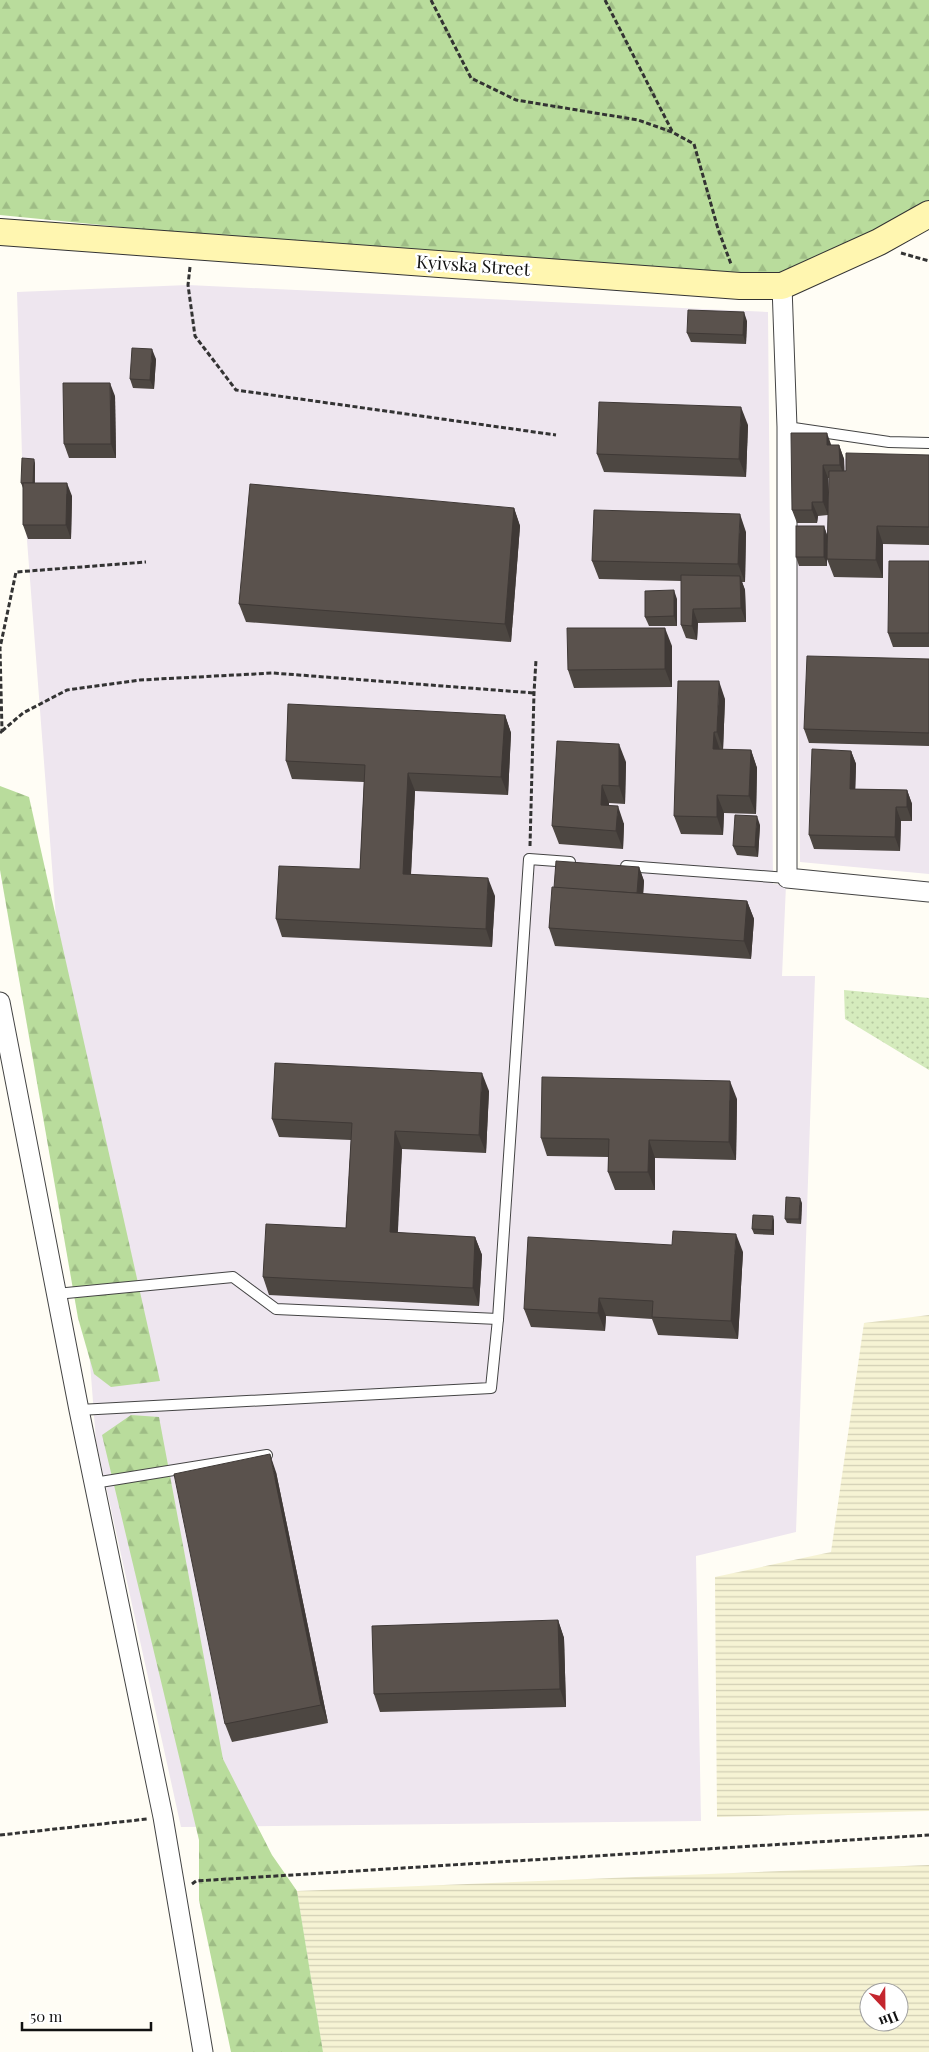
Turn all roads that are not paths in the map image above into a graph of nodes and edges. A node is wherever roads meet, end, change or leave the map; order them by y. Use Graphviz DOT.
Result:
graph roads {
  1 [pos="929,214"];
  2 [pos="0,232"];
  3 [pos="782,286"];
  4 [pos="787,427"];
  5 [pos="929,444"];
  6 [pos="579,863"];
  7 [pos="619,866"];
  8 [pos="788,878"];
  9 [pos="929,892"];
  10 [pos="0,1002"];
  11 [pos="56,1294"];
  12 [pos="498,1319"];
  13 [pos="79,1410"];
  14 [pos="267,1455"];
  15 [pos="94,1483"];
  16 [pos="203,2052"];
  1 -- 3 [label="street, Kyivska Street"];
  2 -- 3 [label="street, Kyivska Street"];
  3 -- 4 [label="street"];
  4 -- 5 [label="lane"];
  4 -- 8 [label="street"];
  6 -- 12 [label="lane"];
  7 -- 8 [label="lane"];
  8 -- 9 [label="street"];
  10 -- 11 [label="street"];
  11 -- 12 [label="lane"];
  11 -- 13 [label="street"];
  12 -- 13 [label="lane"];
  13 -- 15 [label="street"];
  14 -- 15 [label="lane"];
  15 -- 16 [label="street"];
}
